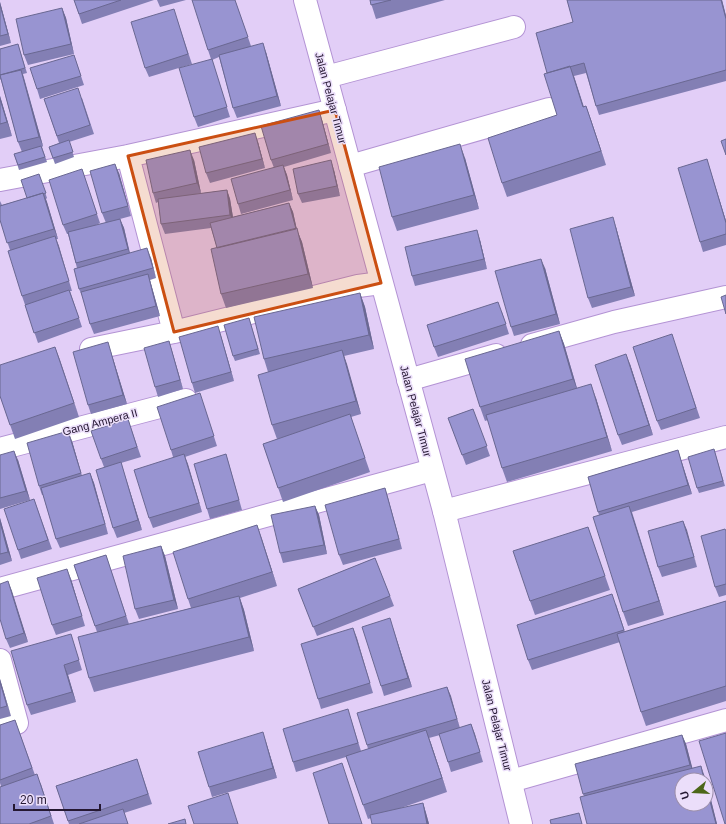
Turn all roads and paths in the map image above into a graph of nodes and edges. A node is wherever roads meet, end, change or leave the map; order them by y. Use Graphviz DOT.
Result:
graph roads {
  1 [pos="305,0"];
  2 [pos="514,27"];
  3 [pos="326,76"];
  4 [pos="549,109"];
  5 [pos="335,110"];
  6 [pos="128,156"];
  7 [pos="350,166"];
  8 [pos="0,180"];
  9 [pos="382,283"];
  10 [pos="726,297"];
  11 [pos="174,332"];
  12 [pos="91,349"];
  13 [pos="408,380"];
  14 [pos="201,396"];
  15 [pos="726,437"];
  16 [pos="0,449"];
  17 [pos="432,470"];
  18 [pos="444,511"];
  19 [pos="0,588"];
  20 [pos="0,660"];
  21 [pos="726,720"];
  22 [pos="9,725"];
  23 [pos="511,781"];
  24 [pos="521,824"];
  1 -- 3 [label="street, Jalan Pelajar Timur"];
  2 -- 3 [label="street"];
  3 -- 5 [label="street, Jalan Pelajar Timur"];
  4 -- 7 [label="street"];
  5 -- 6 [label="street"];
  5 -- 7 [label="street, Jalan Pelajar Timur"];
  6 -- 8 [label="street"];
  6 -- 11 [label="street"];
  7 -- 9 [label="street, Jalan Pelajar Timur"];
  9 -- 11 [label="street"];
  9 -- 13 [label="street, Jalan Pelajar Timur"];
  10 -- 13 [label="street"];
  11 -- 12 [label="street"];
  13 -- 17 [label="street, Jalan Pelajar Timur"];
  14 -- 16 [label="street, Gang Ampera II"];
  15 -- 18 [label="street"];
  17 -- 18 [label="street, Jalan Pelajar Timur"];
  17 -- 19 [label="street"];
  18 -- 23 [label="street, Jalan Pelajar Timur"];
  20 -- 22 [label="street"];
  21 -- 23 [label="street"];
  23 -- 24 [label="street, Jalan Pelajar Timur"];
}
